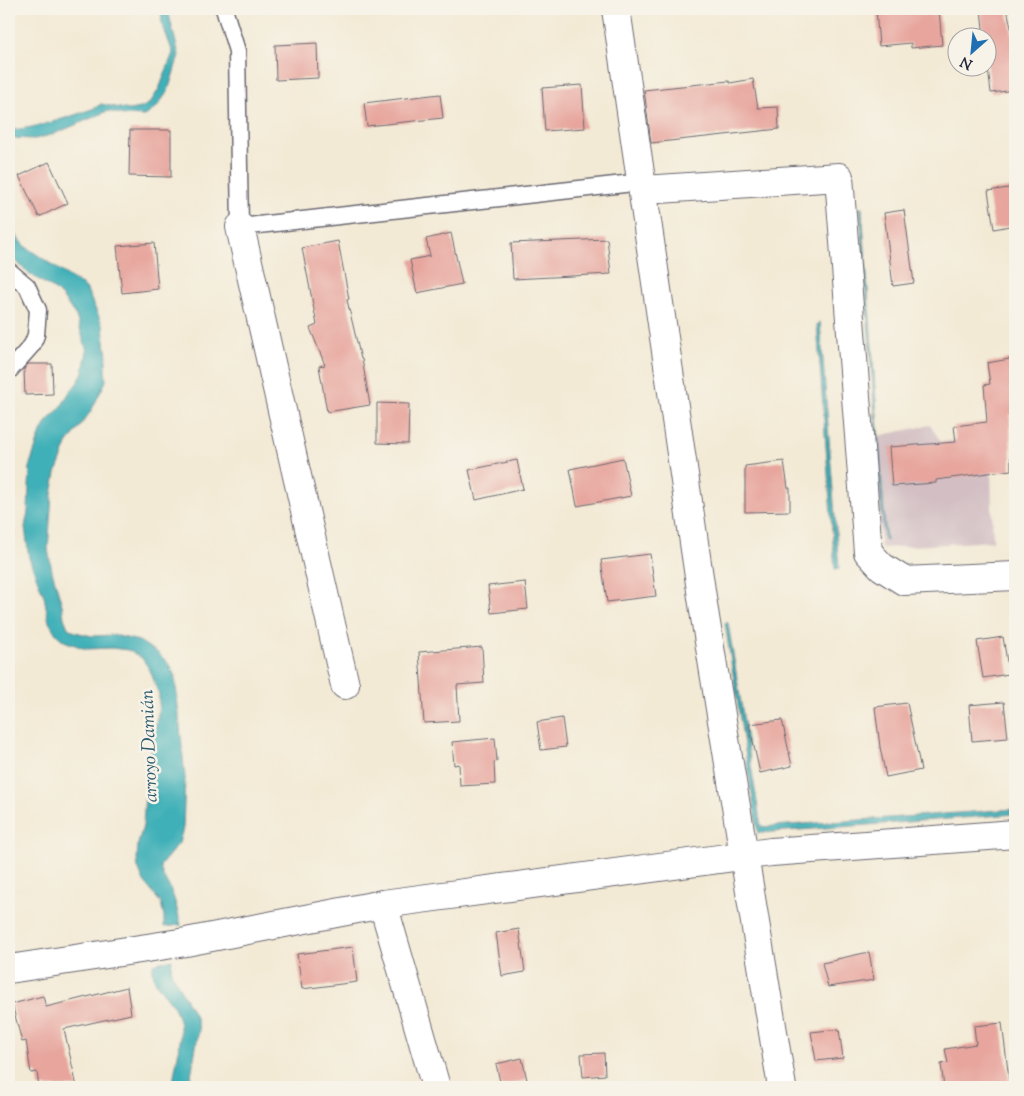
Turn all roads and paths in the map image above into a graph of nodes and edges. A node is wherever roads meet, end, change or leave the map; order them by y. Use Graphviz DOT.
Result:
graph roads {
  1 [pos="224,9"];
  2 [pos="616,9"];
  3 [pos="643,186"];
  4 [pos="240,227"];
  5 [pos="9,270"];
  6 [pos="9,371"];
  7 [pos="1015,576"];
  8 [pos="345,685"];
  9 [pos="1015,834"];
  10 [pos="744,857"];
  11 [pos="383,904"];
  12 [pos="9,969"];
  13 [pos="436,1087"];
  14 [pos="782,1087"];
  1 -- 4 [label="lane"];
  2 -- 3 [label="street"];
  3 -- 4 [label="lane"];
  3 -- 7 [label="street"];
  3 -- 10 [label="street"];
  4 -- 8 [label="street"];
  5 -- 6 [label="lane"];
  9 -- 10 [label="street"];
  10 -- 11 [label="street"];
  10 -- 14 [label="street"];
  11 -- 12 [label="street"];
  11 -- 13 [label="street"];
}
